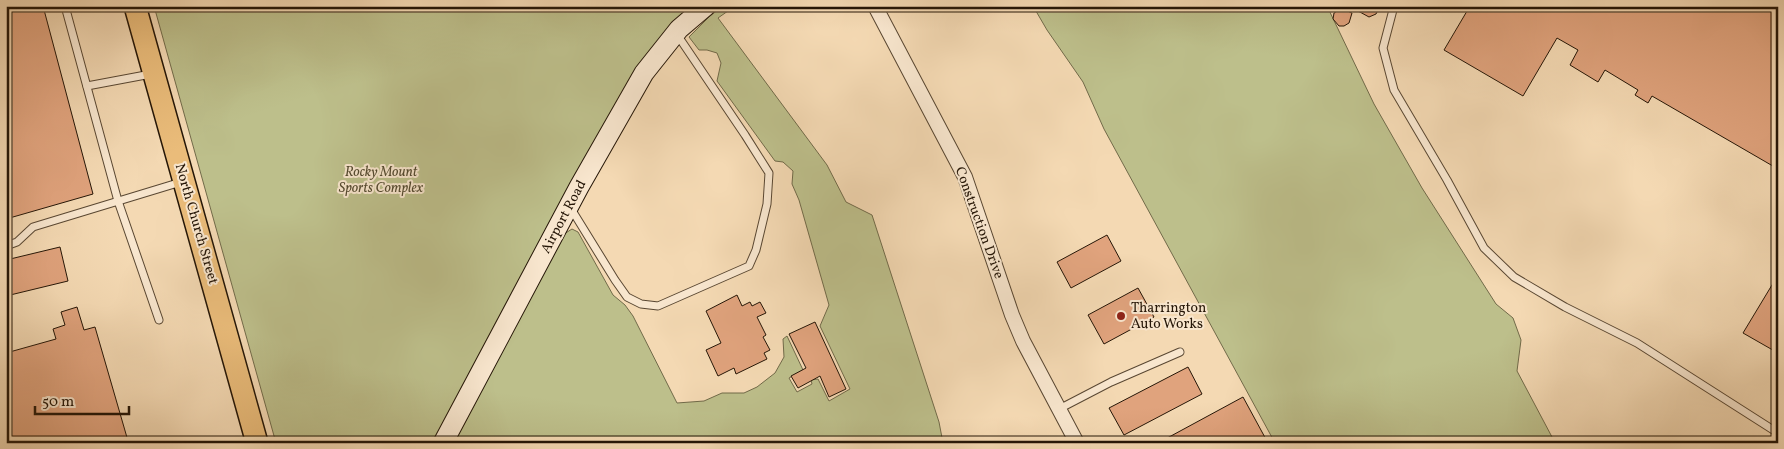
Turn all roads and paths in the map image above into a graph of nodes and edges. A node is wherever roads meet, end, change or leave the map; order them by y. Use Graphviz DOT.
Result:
graph roads {
  1 [pos="65,6"];
  2 [pos="135,6"];
  3 [pos="706,6"];
  4 [pos="875,6"];
  5 [pos="1394,6"];
  6 [pos="676,33"];
  7 [pos="154,73"];
  8 [pos="87,86"];
  9 [pos="184,181"];
  10 [pos="118,201"];
  11 [pos="569,206"];
  12 [pos="6,246"];
  13 [pos="160,320"];
  14 [pos="1180,352"];
  15 [pos="1059,410"];
  16 [pos="1778,433"];
  17 [pos="257,443"];
  18 [pos="443,443"];
  19 [pos="1077,443"];
  1 -- 8 [label="lane"];
  2 -- 7 [label="main road, North Church Street"];
  3 -- 6 [label="main road, Airport Road"];
  4 -- 15 [label="street, Construction Drive"];
  5 -- 16 [label="lane"];
  6 -- 11 [label="main road, Airport Road"];
  6 -- 11 [label="lane"];
  7 -- 8 [label="lane"];
  7 -- 9 [label="main road, North Church Street"];
  8 -- 10 [label="lane"];
  9 -- 10 [label="lane"];
  9 -- 17 [label="main road, North Church Street"];
  10 -- 12 [label="lane"];
  10 -- 13 [label="lane"];
  11 -- 18 [label="main road, Airport Road"];
  14 -- 15 [label="lane"];
  15 -- 19 [label="street, Construction Drive"];
}
